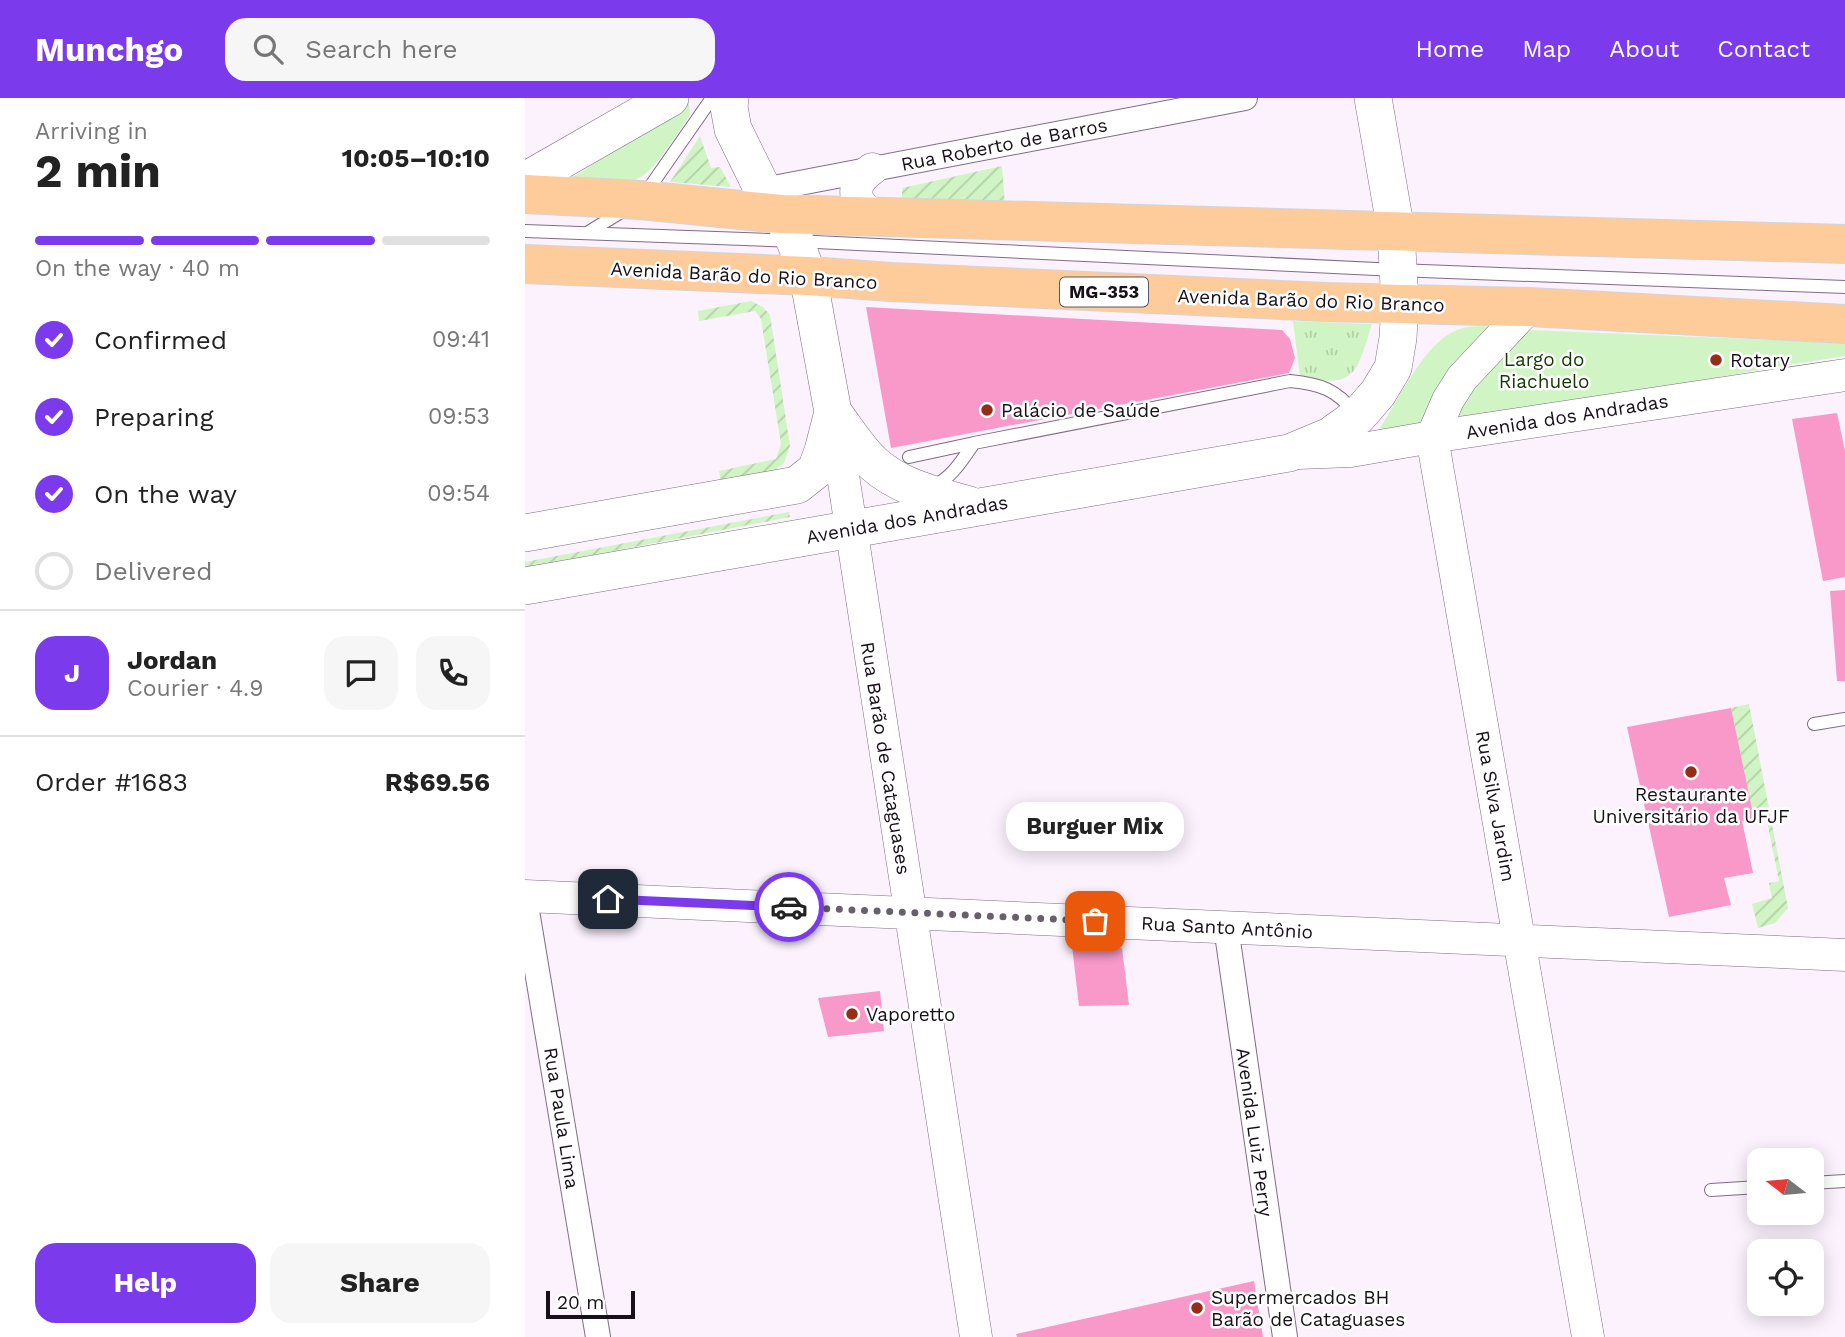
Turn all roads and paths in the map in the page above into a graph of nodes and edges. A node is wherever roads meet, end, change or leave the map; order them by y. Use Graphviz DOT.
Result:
graph roads {
  1 [pos="670,98"];
  2 [pos="712,98"];
  3 [pos="730,98"];
  4 [pos="1245,98"];
  5 [pos="1373,98"];
  6 [pos="871,169"];
  7 [pos="525,181"];
  8 [pos="525,194"];
  9 [pos="641,200"];
  10 [pos="780,215"];
  11 [pos="876,217"];
  12 [pos="525,231"];
  13 [pos="1396,231"];
  14 [pos="587,233"];
  15 [pos="1845,244"];
  16 [pos="525,264"];
  17 [pos="808,276"];
  18 [pos="1398,287"];
  19 [pos="1845,287"];
  20 [pos="1529,307"];
  21 [pos="1845,324"];
  22 [pos="1845,375"];
  23 [pos="833,412"];
  24 [pos="1358,416"];
  25 [pos="1432,437"];
  26 [pos="974,443"];
  27 [pos="1289,453"];
  28 [pos="915,474"];
  29 [pos="977,507"];
  30 [pos="851,529"];
  31 [pos="525,533"];
  32 [pos="525,586"];
  33 [pos="1845,719"];
  34 [pos="1814,724"];
  35 [pos="525,897"];
  36 [pos="910,913"];
  37 [pos="1226,927"];
  38 [pos="1519,941"];
  39 [pos="1845,955"];
  40 [pos="1845,1181"];
  41 [pos="1824,1182"];
  42 [pos="1747,1188"];
  43 [pos="1711,1190"];
  44 [pos="598,1337"];
  45 [pos="976,1337"];
  46 [pos="1285,1337"];
  47 [pos="1588,1337"];
  1 -- 7 [label="main road"];
  2 -- 9 [label="lane"];
  3 -- 10 [label="main road, Rua Barão de Cataguases"];
  4 -- 6 [label="street, Rua Roberto de Barros"];
  5 -- 13 [label="main road"];
  6 -- 10 [label="street, Rua Roberto de Barros"];
  6 -- 11 [label="street"];
  8 -- 9 [label="main road, Avenida Barão do Rio Branco"];
  9 -- 10 [label="main road, Avenida Barão do Rio Branco"];
  9 -- 14 [label="lane"];
  10 -- 11 [label="main road, Avenida Barão do Rio Branco"];
  10 -- 14 [label="lane, Avenida Barão do Rio Branco"];
  10 -- 17 [label="main road, Rua Barão de Cataguases"];
  10 -- 18 [label="lane, Avenida Barão do Rio Branco"];
  11 -- 13 [label="main road, Avenida Barão do Rio Branco"];
  12 -- 14 [label="lane, Avenida Barão do Rio Branco"];
  13 -- 15 [label="main road, Avenida Barão do Rio Branco"];
  13 -- 18 [label="main road, Avenida dos Andradas"];
  16 -- 17 [label="main road, Avenida Barão do Rio Branco / MG-353"];
  17 -- 18 [label="main road, Avenida Barão do Rio Branco / MG-353"];
  17 -- 23 [label="main road, Rua Barão de Cataguases"];
  18 -- 19 [label="lane, Avenida Barão do Rio Branco"];
  18 -- 20 [label="main road, Avenida Barão do Rio Branco / MG-353"];
  18 -- 24 [label="main road, Avenida dos Andradas"];
  20 -- 21 [label="main road, Avenida Barão do Rio Branco / MG-353"];
  20 -- 25 [label="street"];
  22 -- 25 [label="street, Avenida dos Andradas"];
  23 -- 28 [label="main road"];
  23 -- 30 [label="street, Rua Barão de Cataguases"];
  23 -- 31 [label="main road"];
  24 -- 26 [label="lane"];
  24 -- 27 [label="main road, Avenida dos Andradas"];
  25 -- 27 [label="street, Avenida dos Andradas"];
  25 -- 38 [label="street, Rua Silva Jardim"];
  26 -- 28 [label="lane"];
  26 -- 28 [label="lane"];
  27 -- 29 [label="main road, Avenida dos Andradas"];
  28 -- 29 [label="main road"];
  29 -- 30 [label="main road, Avenida dos Andradas"];
  30 -- 32 [label="main road, Avenida dos Andradas"];
  30 -- 36 [label="street, Rua Barão de Cataguases"];
  33 -- 34 [label="lane"];
  35 -- 36 [label="street, Rua Santo Antônio"];
  35 -- 44 [label="street, Rua Paula Lima"];
  36 -- 37 [label="street, Rua Santo Antônio"];
  36 -- 45 [label="street, Rua Barão de Cataguases"];
  37 -- 38 [label="street, Rua Santo Antônio"];
  37 -- 46 [label="street, Avenida Luiz Perry"];
  38 -- 39 [label="street, Rua Santo Antônio"];
  38 -- 47 [label="street, Rua Silva Jardim"];
  40 -- 41 [label="lane"];
  42 -- 43 [label="lane"];
}
